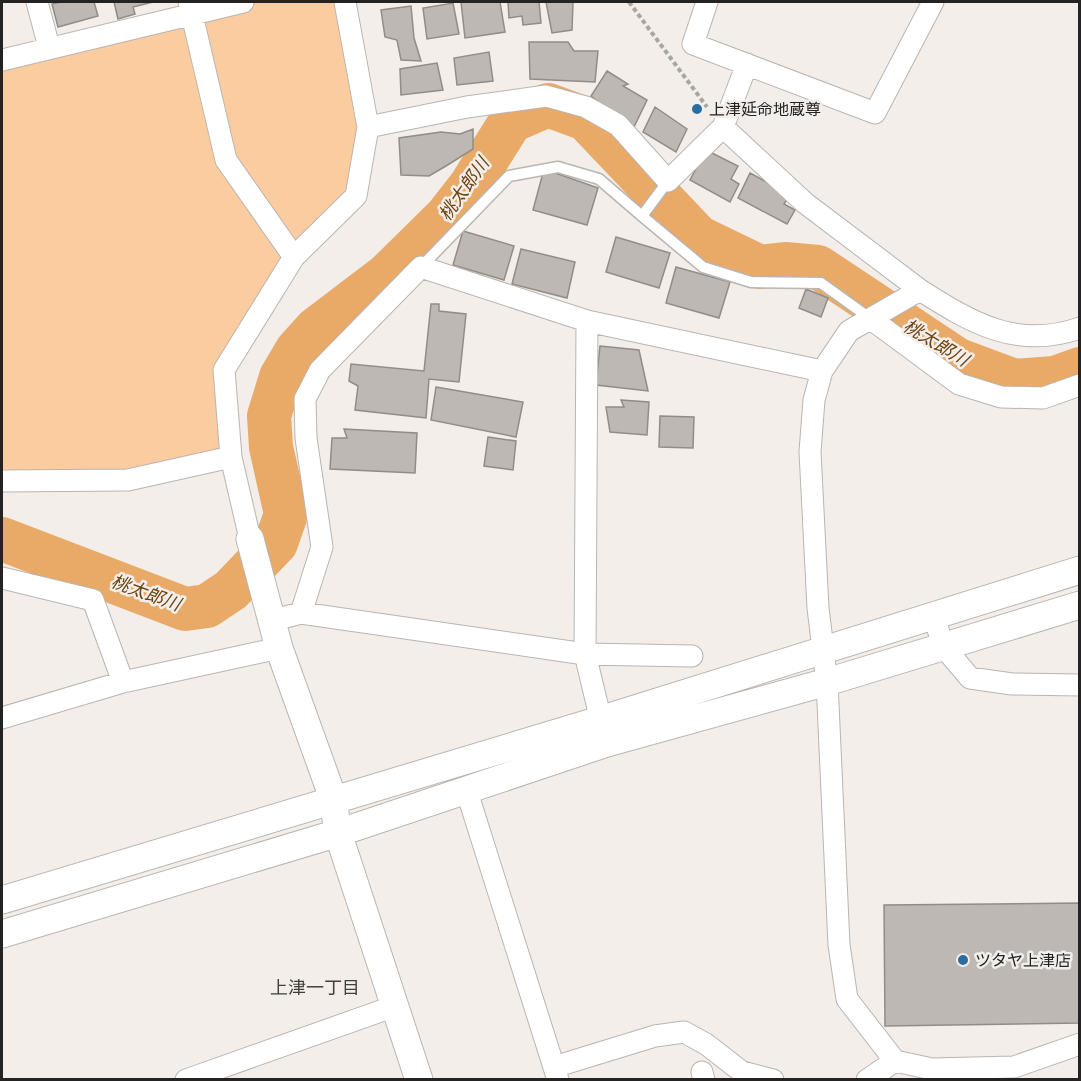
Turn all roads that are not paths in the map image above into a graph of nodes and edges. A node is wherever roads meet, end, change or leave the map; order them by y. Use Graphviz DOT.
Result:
graph roads {
  1 [pos="37,2"];
  2 [pos="243,2"];
  3 [pos="345,2"];
  4 [pos="707,2"];
  5 [pos="933,2"];
  6 [pos="191,8"];
  7 [pos="49,47"];
  8 [pos="2,60"];
  9 [pos="747,64"];
  10 [pos="368,127"];
  11 [pos="723,127"];
  12 [pos="668,181"];
  13 [pos="642,216"];
  14 [pos="294,257"];
  15 [pos="421,267"];
  16 [pos="920,290"];
  17 [pos="871,319"];
  18 [pos="587,321"];
  19 [pos="1080,328"];
  20 [pos="822,370"];
  21 [pos="1080,385"];
  22 [pos="231,457"];
  23 [pos="2,481"];
  24 [pos="250,539"];
  25 [pos="1080,570"];
  26 [pos="2,578"];
  27 [pos="1080,605"];
  28 [pos="301,613"];
  29 [pos="934,616"];
  30 [pos="274,620"];
  31 [pos="943,646"];
  32 [pos="279,648"];
  33 [pos="824,649"];
  34 [pos="585,654"];
  35 [pos="692,656"];
  36 [pos="123,682"];
  37 [pos="827,682"];
  38 [pos="1080,685"];
  39 [pos="2,718"];
  40 [pos="604,731"];
  41 [pos="466,789"];
  42 [pos="333,798"];
  43 [pos="338,833"];
  44 [pos="2,900"];
  45 [pos="2,934"];
  46 [pos="395,1006"];
  47 [pos="1080,1044"];
  48 [pos="895,1061"];
  49 [pos="556,1073"];
  50 [pos="933,1074"];
  51 [pos="863,1079"];
  52 [pos="186,1080"];
  53 [pos="419,1080"];
  54 [pos="773,1080"];
  1 -- 7 [label="street"];
  2 -- 6 [label="street"];
  3 -- 10 [label="street"];
  4 -- 9 [label="street"];
  5 -- 9 [label="street"];
  6 -- 7 [label="street"];
  6 -- 14 [label="street"];
  7 -- 8 [label="street"];
  9 -- 11 [label="street"];
  10 -- 12 [label="street"];
  10 -- 14 [label="street"];
  11 -- 12 [label="street"];
  11 -- 16 [label="street"];
  12 -- 13 [label="lane"];
  13 -- 15 [label="lane"];
  13 -- 17 [label="lane"];
  14 -- 22 [label="street"];
  15 -- 18 [label="street"];
  15 -- 28 [label="street"];
  16 -- 17 [label="street"];
  16 -- 19 [label="street"];
  17 -- 20 [label="street"];
  17 -- 21 [label="street"];
  18 -- 20 [label="street"];
  18 -- 34 [label="street"];
  20 -- 33 [label="street"];
  22 -- 23 [label="street"];
  22 -- 24 [label="street"];
  24 -- 30 [label="street"];
  25 -- 29 [label="street"];
  26 -- 36 [label="street"];
  27 -- 31 [label="street"];
  28 -- 30 [label="street"];
  28 -- 34 [label="street"];
  29 -- 31 [label="street"];
  29 -- 33 [label="street"];
  30 -- 32 [label="street"];
  31 -- 37 [label="street"];
  31 -- 38 [label="street"];
  32 -- 36 [label="street"];
  32 -- 42 [label="street"];
  33 -- 37 [label="street"];
  33 -- 40 [label="street"];
  34 -- 35 [label="street"];
  34 -- 40 [label="street"];
  36 -- 39 [label="street"];
  37 -- 40 [label="street"];
  37 -- 48 [label="street"];
  40 -- 41 [label="street"];
  40 -- 42 [label="street"];
  41 -- 43 [label="street"];
  41 -- 49 [label="street"];
  42 -- 43 [label="street"];
  42 -- 44 [label="street"];
  43 -- 45 [label="street"];
  43 -- 46 [label="street"];
  46 -- 52 [label="street"];
  46 -- 53 [label="street"];
  47 -- 50 [label="street"];
  48 -- 50 [label="street"];
  48 -- 51 [label="street"];
  49 -- 54 [label="street"];
}
